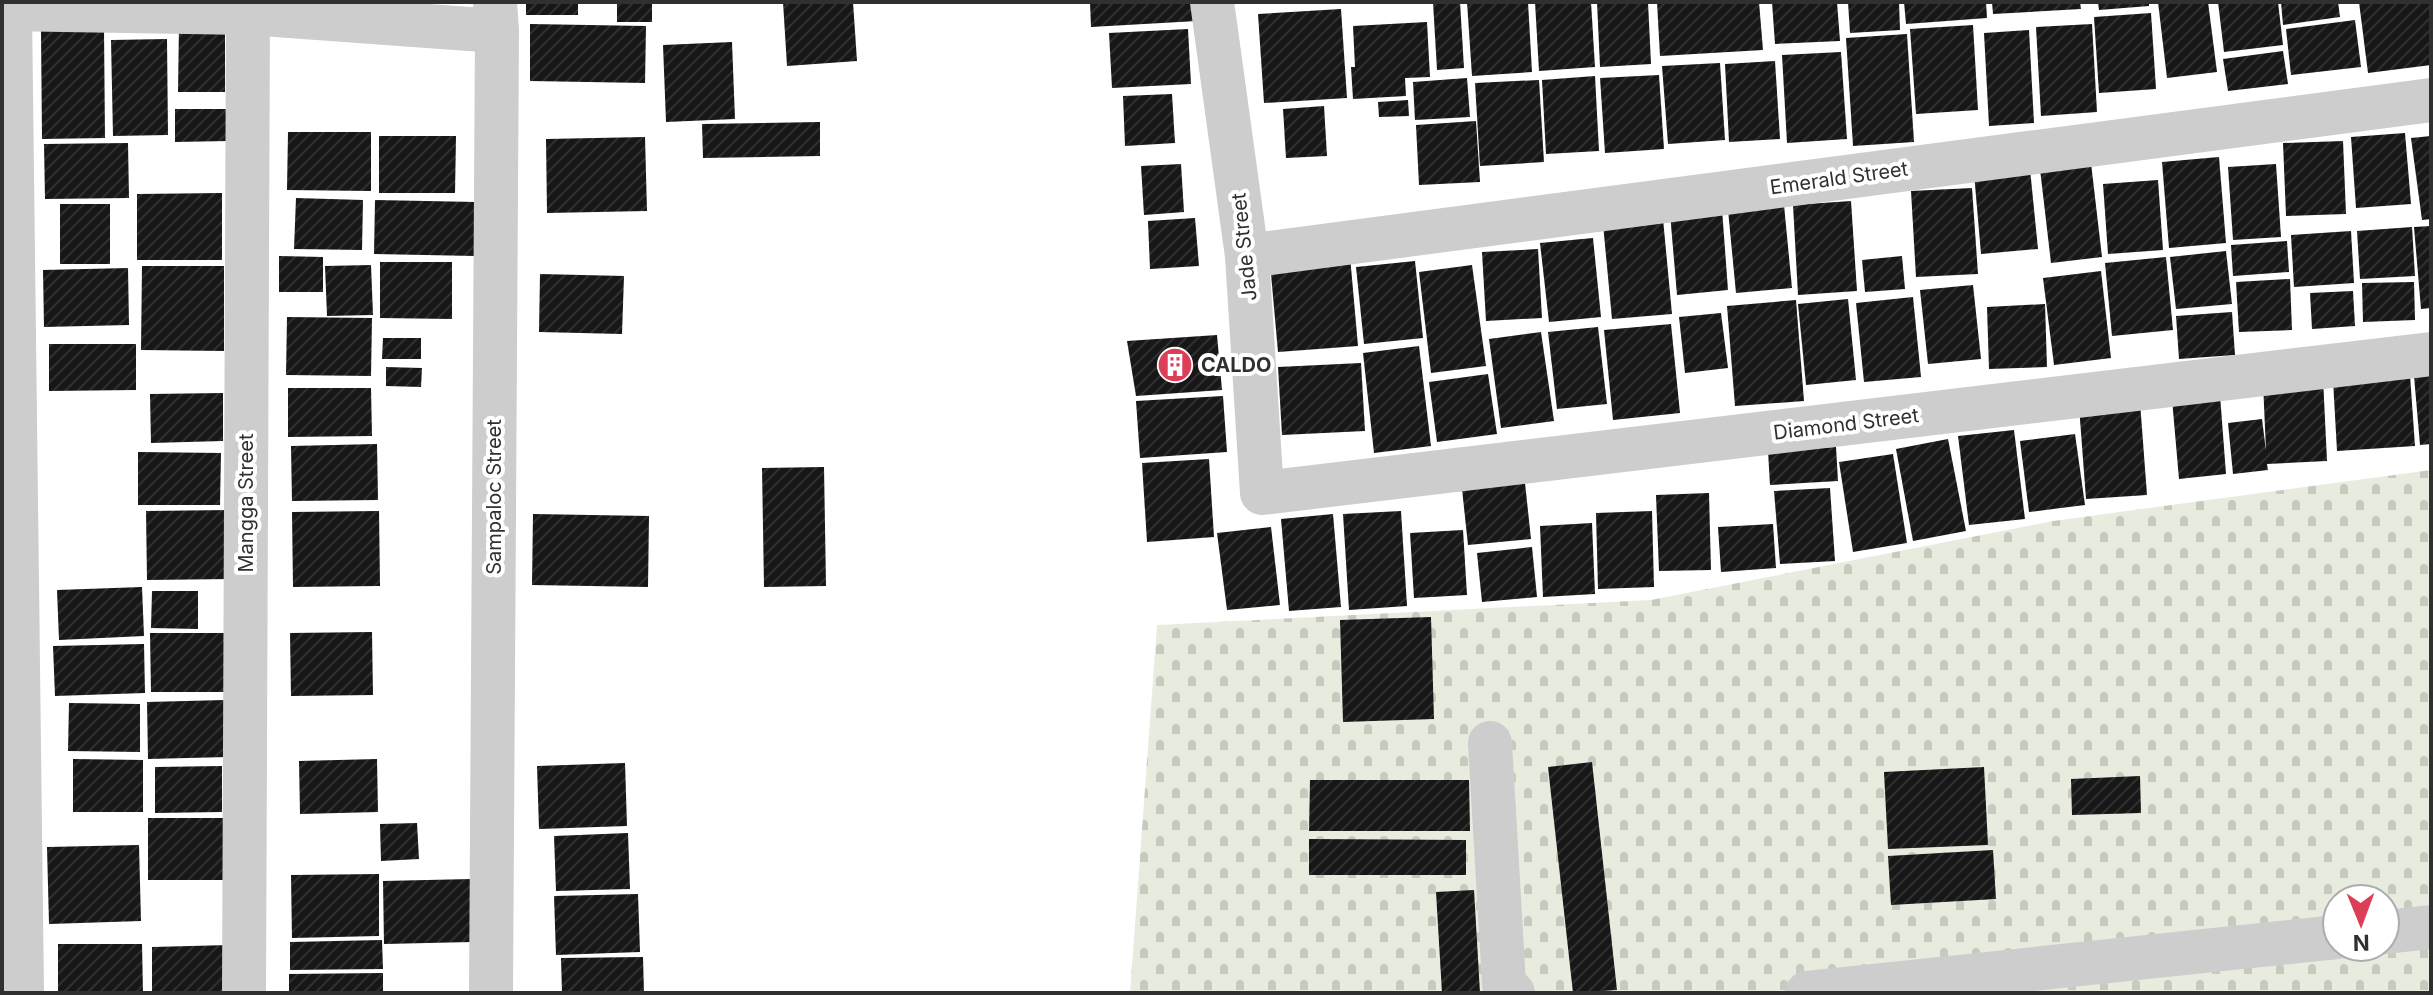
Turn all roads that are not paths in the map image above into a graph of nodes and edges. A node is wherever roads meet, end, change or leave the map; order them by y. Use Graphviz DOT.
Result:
graph roads {
  1 [pos="1212,2"];
  2 [pos="6,9"];
  3 [pos="248,13"];
  4 [pos="496,16"];
  5 [pos="2431,100"];
  6 [pos="1247,256"];
  7 [pos="2431,354"];
  8 [pos="1262,493"];
  9 [pos="1490,743"];
  10 [pos="2431,927"];
  11 [pos="2401,930"];
  12 [pos="2321,939"];
  13 [pos="22,993"];
  14 [pos="244,993"];
  15 [pos="491,993"];
  16 [pos="1513,993"];
  17 [pos="1807,993"];
  1 -- 6 [label="street, Jade Street"];
  2 -- 3 [label="street"];
  2 -- 13 [label="street"];
  3 -- 4 [label="street"];
  3 -- 14 [label="street, Mangga Street"];
  4 -- 15 [label="street, Sampaloc Street"];
  5 -- 6 [label="street, Emerald Street"];
  6 -- 8 [label="street, Jade Street"];
  7 -- 8 [label="street, Diamond Street"];
  9 -- 16 [label="street"];
  10 -- 11 [label="street"];
  12 -- 17 [label="street"];
}
